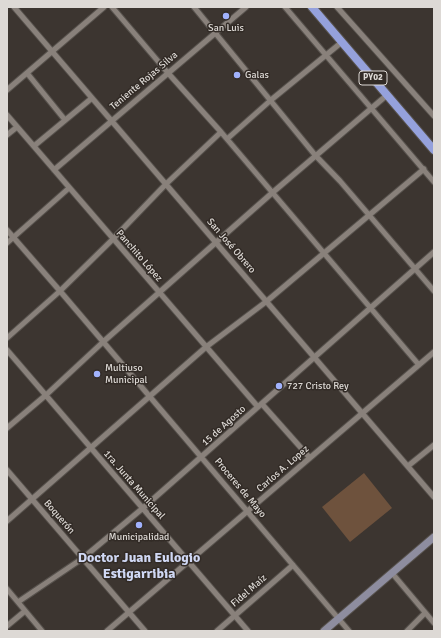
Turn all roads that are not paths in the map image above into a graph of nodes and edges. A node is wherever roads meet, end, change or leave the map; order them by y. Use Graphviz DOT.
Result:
graph roads {
  1 [pos="14,7"];
  2 [pos="104,7"];
  3 [pos="112,7"];
  4 [pos="194,7"];
  5 [pos="246,7"];
  6 [pos="284,7"];
  7 [pos="312,7"];
  8 [pos="317,7"];
  9 [pos="337,7"];
  10 [pos="216,32"];
  11 [pos="342,42"];
  12 [pos="52,51"];
  13 [pos="326,56"];
  14 [pos="27,72"];
  15 [pos="168,73"];
  16 [pos="7,90"];
  17 [pos="387,94"];
  18 [pos="92,98"];
  19 [pos="271,100"];
  20 [pos="371,108"];
  21 [pos="7,115"];
  22 [pos="434,116"];
  23 [pos="65,120"];
  24 [pos="112,121"];
  25 [pos="17,127"];
  26 [pos="222,132"];
  27 [pos="7,135"];
  28 [pos="227,139"];
  29 [pos="434,145"];
  30 [pos="34,146"];
  31 [pos="434,150"];
  32 [pos="315,155"];
  33 [pos="54,170"];
  34 [pos="424,170"];
  35 [pos="434,182"];
  36 [pos="166,184"];
  37 [pos="70,188"];
  38 [pos="272,193"];
  39 [pos="370,216"];
  40 [pos="7,230"];
  41 [pos="14,237"];
  42 [pos="113,240"];
  43 [pos="216,242"];
  44 [pos="7,243"];
  45 [pos="434,252"];
  46 [pos="324,254"];
  47 [pos="415,269"];
  48 [pos="60,291"];
  49 [pos="434,291"];
  50 [pos="159,293"];
  51 [pos="267,302"];
  52 [pos="370,308"];
  53 [pos="7,338"];
  54 [pos="104,342"];
  55 [pos="206,347"];
  56 [pos="7,350"];
  57 [pos="434,352"];
  58 [pos="314,357"];
  59 [pos="418,365"];
  60 [pos="46,395"];
  61 [pos="150,397"];
  62 [pos="260,406"];
  63 [pos="362,413"];
  64 [pos="7,428"];
  65 [pos="434,445"];
  66 [pos="91,449"];
  67 [pos="202,458"];
  68 [pos="310,458"];
  69 [pos="408,466"];
  70 [pos="7,470"];
  71 [pos="434,497"];
  72 [pos="33,500"];
  73 [pos="143,508"];
  74 [pos="247,511"];
  75 [pos="7,521"];
  76 [pos="434,537"];
  77 [pos="83,558"];
  78 [pos="188,562"];
  79 [pos="293,565"];
  80 [pos="392,573"];
  81 [pos="7,590"];
  82 [pos="18,602"];
  83 [pos="25,611"];
  84 [pos="129,612"];
  85 [pos="425,613"];
  86 [pos="235,616"];
  87 [pos="338,619"];
  88 [pos="434,623"];
  89 [pos="7,626"];
  90 [pos="42,631"];
  91 [pos="107,631"];
  92 [pos="145,631"];
  93 [pos="217,631"];
  94 [pos="248,631"];
  95 [pos="324,631"];
  96 [pos="349,631"];
  97 [pos="407,631"];
  1 -- 12 [label="street, San José Obrero"];
  2 -- 12 [label="street"];
  3 -- 15 [label="street"];
  4 -- 10 [label="street"];
  5 -- 10 [label="street, Teniente Rojas Silva"];
  6 -- 13 [label="street"];
  7 -- 11 [label="highway, PY02"];
  8 -- 29 [label="highway, PY02"];
  9 -- 22 [label="street"];
  10 -- 15 [label="street, Teniente Rojas Silva"];
  10 -- 19 [label="street"];
  11 -- 13 [label="street"];
  11 -- 17 [label="highway, PY02"];
  12 -- 14 [label="street"];
  12 -- 18 [label="street, San José Obrero"];
  13 -- 19 [label="street"];
  13 -- 20 [label="street"];
  14 -- 16 [label="street"];
  14 -- 23 [label="street"];
  15 -- 24 [label="street, Teniente Rojas Silva"];
  15 -- 26 [label="street"];
  17 -- 20 [label="street"];
  17 -- 31 [label="highway, PY02"];
  18 -- 23 [label="street"];
  18 -- 24 [label="street, San José Obrero"];
  19 -- 28 [label="street"];
  19 -- 32 [label="street"];
  20 -- 32 [label="street"];
  20 -- 34 [label="street"];
  21 -- 25 [label="street, Panchito López"];
  23 -- 30 [label="street"];
  24 -- 33 [label="street, Teniente Rojas Silva"];
  24 -- 36 [label="street, San José Obrero"];
  25 -- 27 [label="street"];
  25 -- 30 [label="street, Panchito López"];
  26 -- 28 [label="street"];
  26 -- 36 [label="street"];
  28 -- 38 [label="street"];
  30 -- 33 [label="street, Panchito López"];
  32 -- 38 [label="street"];
  32 -- 39 [label="street"];
  33 -- 37 [label="street, Panchito López"];
  34 -- 35 [label="street"];
  34 -- 39 [label="street"];
  36 -- 42 [label="street"];
  36 -- 43 [label="street, San José Obrero"];
  37 -- 41 [label="street"];
  37 -- 42 [label="street, Panchito López"];
  38 -- 43 [label="street"];
  38 -- 46 [label="street"];
  39 -- 46 [label="street"];
  39 -- 47 [label="street"];
  40 -- 41 [label="street, Proceres de Mayo"];
  41 -- 44 [label="street"];
  41 -- 48 [label="street, Proceres de Mayo"];
  42 -- 48 [label="street"];
  42 -- 50 [label="street, Panchito López"];
  43 -- 50 [label="street"];
  43 -- 51 [label="street, San José Obrero"];
  45 -- 47 [label="street, 15 de Agosto"];
  46 -- 51 [label="street"];
  46 -- 52 [label="street"];
  47 -- 49 [label="street"];
  47 -- 52 [label="street, 15 de Agosto"];
  48 -- 53 [label="street"];
  48 -- 54 [label="street, Proceres de Mayo"];
  50 -- 54 [label="street"];
  50 -- 55 [label="street, Panchito López"];
  51 -- 55 [label="street"];
  51 -- 58 [label="street, San José Obrero"];
  52 -- 58 [label="street, 15 de Agosto"];
  52 -- 59 [label="street"];
  54 -- 60 [label="street"];
  54 -- 61 [label="street, Proceres de Mayo"];
  55 -- 61 [label="street"];
  55 -- 62 [label="street, Panchito López"];
  56 -- 60 [label="street, 1ra. Junta Municipal"];
  57 -- 59 [label="street, Carlos A. Lopez"];
  58 -- 62 [label="street, 15 de Agosto"];
  58 -- 63 [label="street, San José Obrero"];
  59 -- 63 [label="street, Carlos A. Lopez"];
  60 -- 64 [label="street"];
  60 -- 66 [label="street, 1ra. Junta Municipal"];
  61 -- 66 [label="street"];
  61 -- 67 [label="street, Proceres de Mayo"];
  62 -- 67 [label="street, 15 de Agosto"];
  62 -- 68 [label="street, Panchito López"];
  63 -- 68 [label="street, Carlos A. Lopez"];
  63 -- 69 [label="street, San José Obrero"];
  65 -- 69 [label="street"];
  66 -- 72 [label="street"];
  66 -- 73 [label="street, 1ra. Junta Municipal"];
  67 -- 73 [label="street, 15 de Agosto"];
  67 -- 74 [label="street, Proceres de Mayo"];
  68 -- 74 [label="street, Carlos A. Lopez"];
  69 -- 71 [label="street, San José Obrero"];
  70 -- 72 [label="street, Boquerón"];
  72 -- 75 [label="street"];
  72 -- 77 [label="street, Boquerón"];
  73 -- 77 [label="street, 15 de Agosto"];
  73 -- 78 [label="street, 1ra. Junta Municipal"];
  74 -- 78 [label="street, Carlos A. Lopez"];
  74 -- 79 [label="street, Proceres de Mayo"];
  76 -- 80 [label="main road"];
  77 -- 82 [label="street, 15 de Agosto"];
  77 -- 84 [label="street, Boquerón"];
  78 -- 84 [label="street, Carlos A. Lopez"];
  78 -- 86 [label="street, 1ra. Junta Municipal"];
  79 -- 86 [label="street, Fidel Maíz"];
  79 -- 87 [label="street, Proceres de Mayo"];
  80 -- 85 [label="street"];
  80 -- 87 [label="main road"];
  81 -- 82 [label="street"];
  82 -- 83 [label="street"];
  83 -- 89 [label="street"];
  83 -- 90 [label="street"];
  84 -- 91 [label="street, Carlos A. Lopez"];
  84 -- 92 [label="street, Boquerón"];
  85 -- 88 [label="street"];
  85 -- 97 [label="street"];
  86 -- 93 [label="street, Fidel Maíz"];
  86 -- 94 [label="street, 1ra. Junta Municipal"];
  87 -- 95 [label="main road"];
  87 -- 96 [label="street, Proceres de Mayo"];
}
